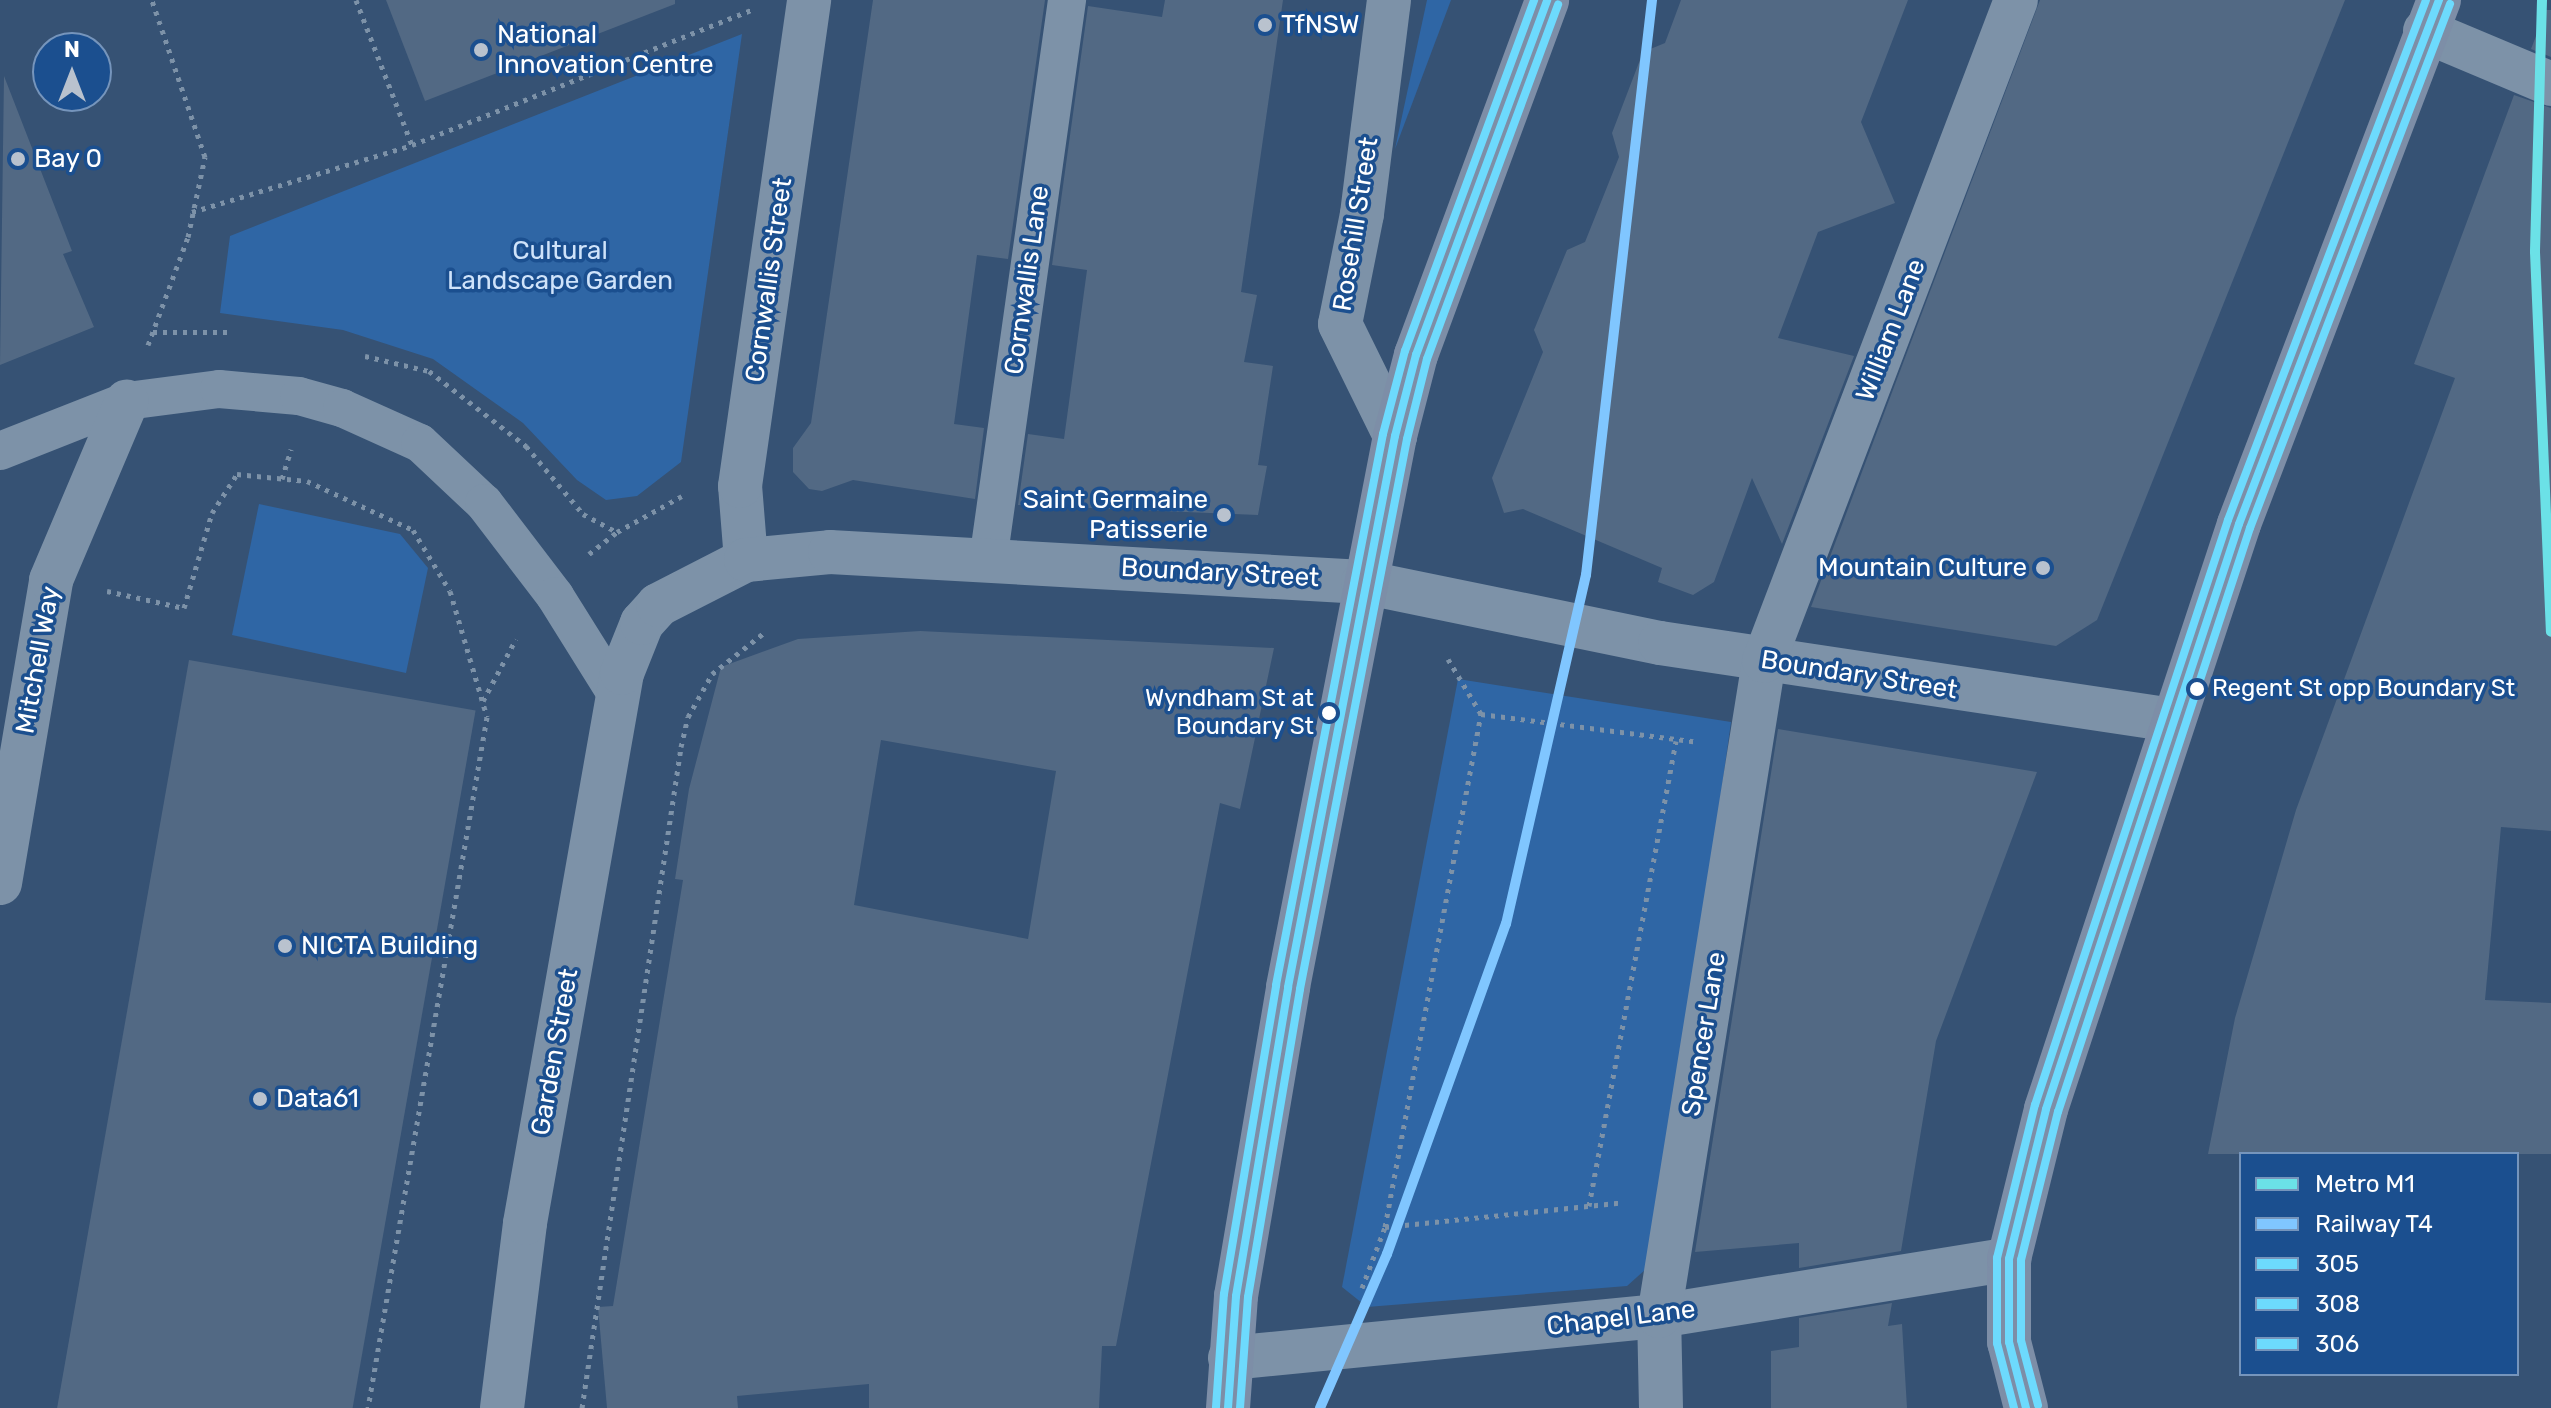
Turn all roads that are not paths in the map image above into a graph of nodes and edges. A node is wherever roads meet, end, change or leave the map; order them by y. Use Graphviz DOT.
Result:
graph roads {
  1 [pos="809,0"];
  2 [pos="1067,0"];
  3 [pos="1389,0"];
  4 [pos="1547,0"];
  5 [pos="2016,0"];
  6 [pos="2432,15"];
  7 [pos="2551,84"];
  8 [pos="127,401"];
  9 [pos="1395,436"];
  10 [pos="0,451"];
  11 [pos="746,560"];
  12 [pos="988,561"];
  13 [pos="1363,582"];
  14 [pos="1764,661"];
  15 [pos="618,697"];
  16 [pos="2172,720"];
  17 [pos="0,883"];
  18 [pos="2009,1259"];
  19 [pos="1659,1316"];
  20 [pos="1230,1358"];
  21 [pos="502,1408"];
  22 [pos="1228,1408"];
  23 [pos="1661,1408"];
  24 [pos="2026,1408"];
  1 -- 11 [label="street, Cornwallis Street"];
  2 -- 12 [label="lane, Cornwallis Lane"];
  3 -- 9 [label="street, Rosehill Street"];
  4 -- 9 [label="main road"];
  5 -- 14 [label="street, William Lane"];
  6 -- 7 [label="street"];
  6 -- 16 [label="main road"];
  8 -- 10 [label="lane"];
  8 -- 15 [label="lane"];
  8 -- 17 [label="street, Mitchell Way"];
  9 -- 13 [label="main road"];
  11 -- 12 [label="street, Boundary Street"];
  11 -- 15 [label="street, Boundary Street"];
  12 -- 13 [label="street, Boundary Street"];
  13 -- 14 [label="street, Boundary Street"];
  13 -- 20 [label="main road"];
  14 -- 16 [label="street, Boundary Street"];
  14 -- 19 [label="street, Spencer Lane"];
  15 -- 21 [label="street, Garden Street"];
  16 -- 18 [label="main road"];
  18 -- 19 [label="street, Chapel Lane"];
  18 -- 24 [label="main road"];
  19 -- 20 [label="street, Chapel Lane"];
  19 -- 23 [label="street, Spencer Lane"];
  20 -- 22 [label="main road"];
}
